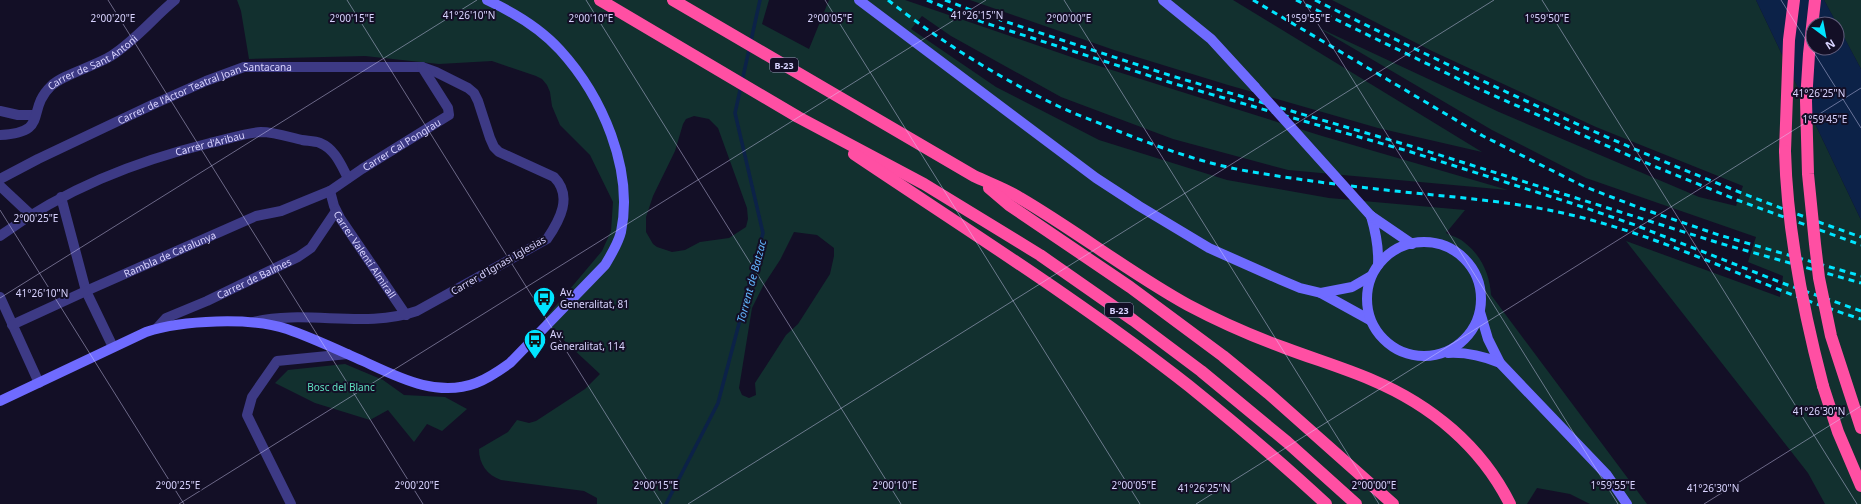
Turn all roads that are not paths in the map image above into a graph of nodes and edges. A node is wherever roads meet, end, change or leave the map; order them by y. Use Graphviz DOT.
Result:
graph roads {
  1 [pos="175,0"];
  2 [pos="487,0"];
  3 [pos="600,0"];
  4 [pos="673,0"];
  5 [pos="859,0"];
  6 [pos="1163,0"];
  7 [pos="1794,0"];
  8 [pos="1815,0"];
  9 [pos="422,67"];
  10 [pos="0,111"];
  11 [pos="35,114"];
  12 [pos="0,135"];
  13 [pos="857,152"];
  14 [pos="974,176"];
  15 [pos="348,178"];
  16 [pos="0,179"];
  17 [pos="0,186"];
  18 [pos="330,191"];
  19 [pos="61,197"];
  20 [pos="336,211"];
  21 [pos="30,214"];
  22 [pos="1371,216"];
  23 [pos="0,236"];
  24 [pos="1412,244"];
  25 [pos="1378,265"];
  26 [pos="1371,276"];
  27 [pos="86,291"];
  28 [pos="1321,293"];
  29 [pos="0,297"];
  30 [pos="1480,312"];
  31 [pos="406,315"];
  32 [pos="1370,320"];
  33 [pos="253,322"];
  34 [pos="12,325"];
  35 [pos="157,328"];
  36 [pos="112,347"];
  37 [pos="1444,353"];
  38 [pos="348,354"];
  39 [pos="1500,363"];
  40 [pos="39,383"];
  41 [pos="0,401"];
  42 [pos="1861,428"];
  43 [pos="1860,485"];
  44 [pos="291,504"];
  45 [pos="1326,504"];
  46 [pos="1356,504"];
  47 [pos="1393,504"];
  48 [pos="1510,504"];
  49 [pos="1627,504"];
  1 -- 11 [label="street, Carrer de Sant Antoni"];
  2 -- 38 [label="street"];
  3 -- 13 [label="highway, B-23"];
  4 -- 14 [label="highway, B-23"];
  5 -- 28 [label="street"];
  6 -- 22 [label="street, bridge"];
  7 -- 43 [label="highway, bridge"];
  8 -- 42 [label="highway, bridge"];
  9 -- 15 [label="street, Carrer Cal Pongrau"];
  9 -- 16 [label="street, Carrer de l'Actor Teatral Joan Santacana"];
  9 -- 31 [label="street, Carrer d'Ignasi Iglesias"];
  10 -- 11 [label="street"];
  11 -- 12 [label="street, Carrer de Sant Antoni"];
  13 -- 45 [label="highway"];
  13 -- 46 [label="highway, B-23"];
  14 -- 47 [label="highway, B-23"];
  14 -- 48 [label="highway"];
  15 -- 18 [label="street"];
  15 -- 19 [label="street, Carrer d'Aribau"];
  17 -- 21 [label="street"];
  18 -- 20 [label="street, Carrer Valentí Almirall"];
  18 -- 27 [label="street, Rambla de Catalunya"];
  19 -- 21 [label="street, Carrer d'Aribau"];
  19 -- 27 [label="street"];
  20 -- 31 [label="street, Carrer Valentí Almirall"];
  20 -- 35 [label="street, Carrer de Balmes"];
  21 -- 23 [label="street, Carrer d'Aribau"];
  22 -- 24 [label="street"];
  22 -- 25 [label="street"];
  24 -- 25 [label="street"];
  24 -- 30 [label="street"];
  25 -- 26 [label="street"];
  26 -- 28 [label="street"];
  26 -- 32 [label="street"];
  27 -- 34 [label="street, Rambla de Catalunya"];
  27 -- 36 [label="street"];
  28 -- 32 [label="street"];
  29 -- 34 [label="street"];
  30 -- 37 [label="street"];
  30 -- 39 [label="street"];
  31 -- 33 [label="street, Carrer d'Ignasi Iglesias"];
  32 -- 37 [label="street"];
  33 -- 35 [label="street"];
  33 -- 38 [label="street"];
  34 -- 40 [label="street"];
  35 -- 36 [label="street"];
  36 -- 40 [label="street"];
  37 -- 39 [label="street"];
  38 -- 44 [label="street"];
  39 -- 49 [label="street"];
  40 -- 41 [label="street"];
}
